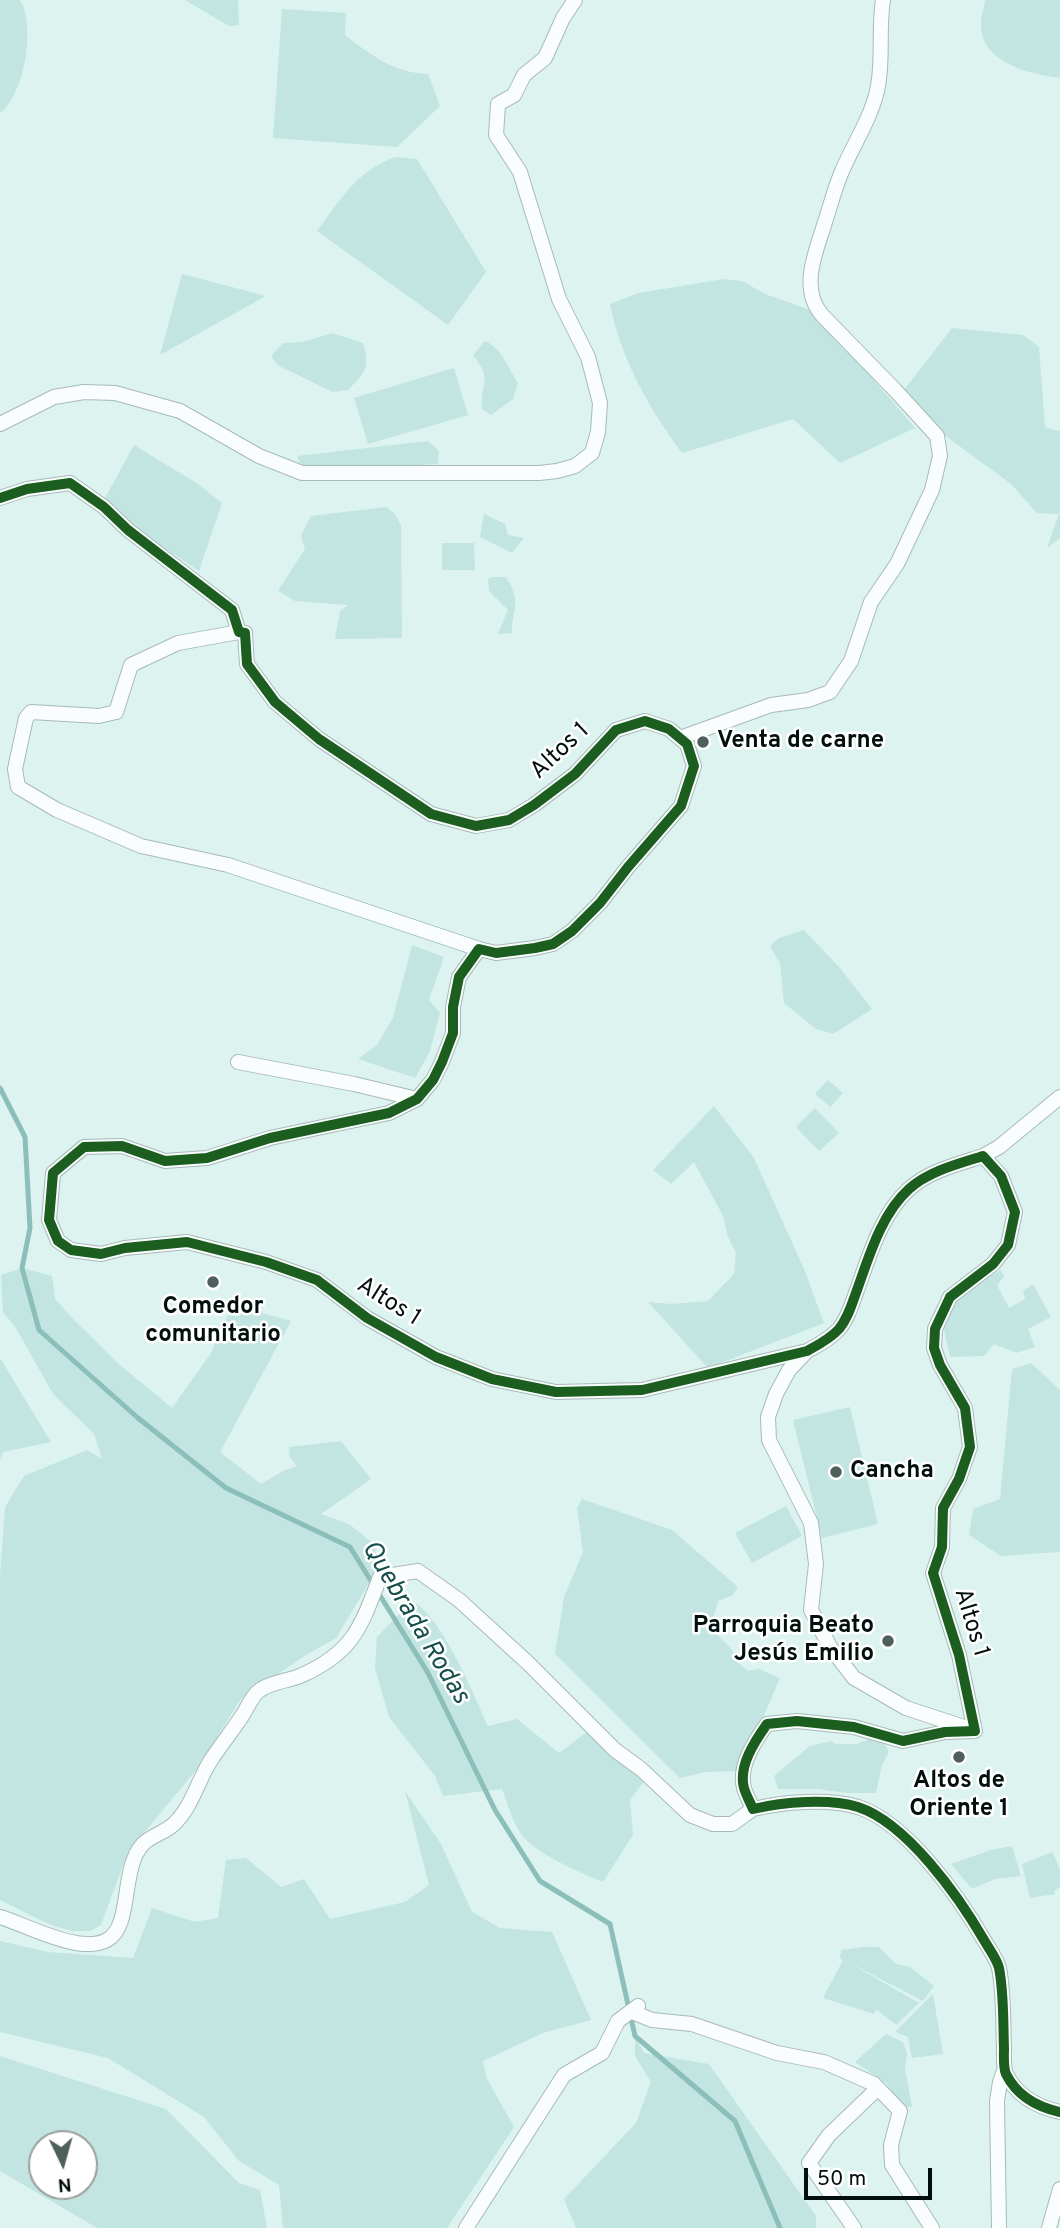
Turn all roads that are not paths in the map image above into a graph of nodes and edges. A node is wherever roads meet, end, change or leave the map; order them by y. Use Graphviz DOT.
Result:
graph roads {
  1 [pos="575,0"];
  2 [pos="883,0"];
  3 [pos="0,424"];
  4 [pos="0,498"];
  5 [pos="239,632"];
  6 [pos="680,738"];
  7 [pos="479,949"];
  8 [pos="238,1062"];
  9 [pos="1060,1097"];
  10 [pos="417,1100"];
  11 [pos="983,1156"];
  12 [pos="807,1350"];
  13 [pos="975,1731"];
  14 [pos="753,1809"];
  15 [pos="0,1917"];
  16 [pos="1004,2071"];
  17 [pos="877,2089"];
  18 [pos="1060,2112"];
  19 [pos="1060,2189"];
  20 [pos="466,2228"];
  21 [pos="854,2228"];
  22 [pos="932,2228"];
  23 [pos="999,2228"];
  24 [pos="1049,2228"];
  1 -- 3 [label="street"];
  2 -- 6 [label="street"];
  4 -- 5 [label="street, Altos 1"];
  5 -- 6 [label="street, Altos 1"];
  5 -- 7 [label="street"];
  6 -- 7 [label="street"];
  7 -- 10 [label="street"];
  8 -- 10 [label="street"];
  9 -- 11 [label="street"];
  10 -- 12 [label="street, Altos 1"];
  11 -- 12 [label="street, Altos 1"];
  11 -- 13 [label="street, Altos 1"];
  12 -- 13 [label="street"];
  13 -- 14 [label="street"];
  14 -- 15 [label="street"];
  14 -- 16 [label="street"];
  16 -- 18 [label="street"];
  16 -- 23 [label="street"];
  17 -- 20 [label="street"];
  17 -- 21 [label="street"];
  17 -- 22 [label="street"];
  19 -- 24 [label="street"];
}
